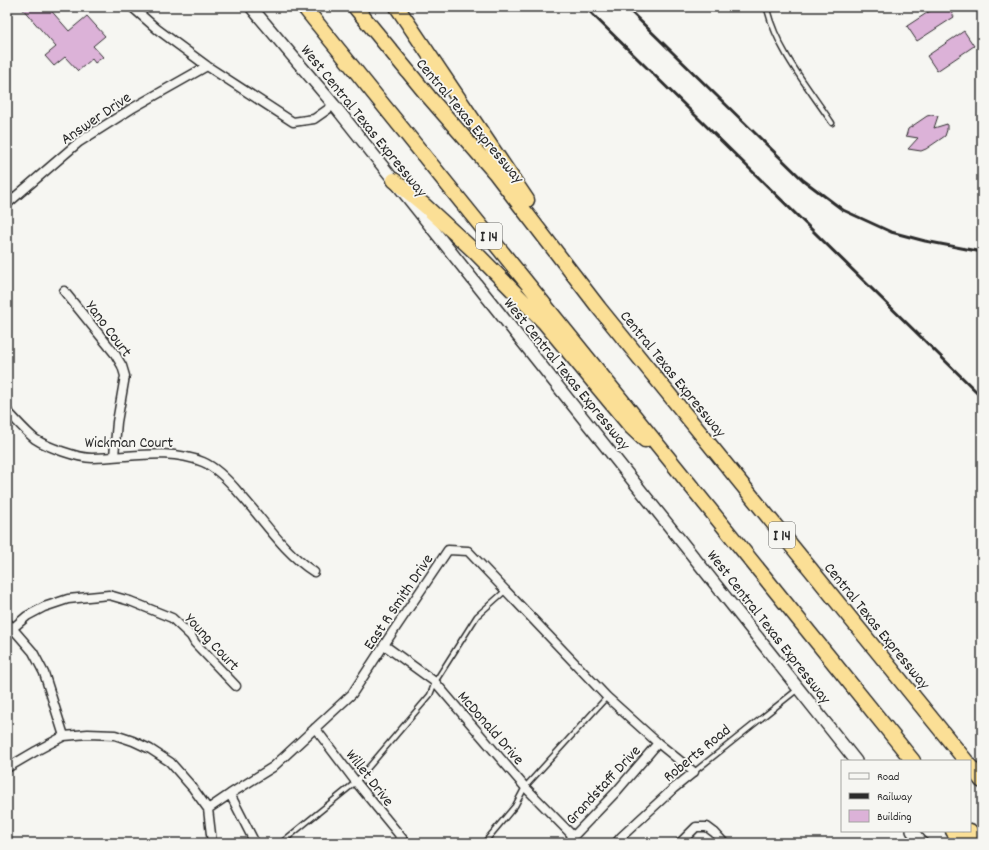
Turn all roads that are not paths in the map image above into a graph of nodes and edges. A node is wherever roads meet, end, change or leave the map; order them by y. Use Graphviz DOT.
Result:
graph roads {
  1 [pos="132,7"];
  2 [pos="251,7"];
  3 [pos="304,7"];
  4 [pos="355,7"];
  5 [pos="397,7"];
  6 [pos="768,7"];
  7 [pos="207,66"];
  8 [pos="334,105"];
  9 [pos="832,123"];
  10 [pos="394,180"];
  11 [pos="7,204"];
  12 [pos="64,290"];
  13 [pos="599,308"];
  14 [pos="7,412"];
  15 [pos="114,456"];
  16 [pos="674,465"];
  17 [pos="314,572"];
  18 [pos="505,591"];
  19 [pos="10,625"];
  20 [pos="384,645"];
  21 [pos="435,682"];
  22 [pos="236,686"];
  23 [pos="799,689"];
  24 [pos="607,697"];
  25 [pos="878,717"];
  26 [pos="315,728"];
  27 [pos="64,736"];
  28 [pos="658,743"];
  29 [pos="855,760"];
  30 [pos="901,760"];
  31 [pos="912,760"];
  32 [pos="965,760"];
  33 [pos="971,767"];
  34 [pos="7,768"];
  35 [pos="694,772"];
  36 [pos="982,781"];
  37 [pos="356,782"];
  38 [pos="526,787"];
  39 [pos="230,794"];
  40 [pos="208,809"];
  41 [pos="913,832"];
  42 [pos="955,832"];
  43 [pos="971,832"];
  44 [pos="573,836"];
  45 [pos="212,843"];
  46 [pos="255,843"];
  47 [pos="281,843"];
  48 [pos="406,843"];
  49 [pos="484,843"];
  50 [pos="567,843"];
  51 [pos="616,843"];
  52 [pos="680,843"];
  53 [pos="724,843"];
  54 [pos="922,843"];
  55 [pos="962,843"];
  56 [pos="979,843"];
  1 -- 7 [label="street"];
  2 -- 8 [label="main road, West Central Texas Expressway"];
  3 -- 16 [label="highway, I 14"];
  4 -- 13 [label="highway, Central Texas Expressway / I 14"];
  5 -- 13 [label="highway"];
  6 -- 9 [label="lane"];
  7 -- 8 [label="street"];
  7 -- 11 [label="street, Answer Drive"];
  8 -- 10 [label="main road, West Central Texas Expressway"];
  10 -- 16 [label="highway"];
  10 -- 23 [label="main road, West Central Texas Expressway"];
  12 -- 15 [label="street, Yano Court"];
  13 -- 32 [label="highway, Central Texas Expressway / I 14"];
  14 -- 15 [label="street, Wickman Court"];
  15 -- 17 [label="street, Wickman Court"];
  16 -- 25 [label="highway, I 14"];
  18 -- 20 [label="street, East R Smith Drive"];
  18 -- 21 [label="lane"];
  18 -- 24 [label="street, East R Smith Drive"];
  19 -- 22 [label="street, Young Court"];
  19 -- 27 [label="street"];
  20 -- 21 [label="street, McDonald Drive"];
  20 -- 26 [label="street, East R Smith Drive"];
  21 -- 37 [label="lane"];
  21 -- 38 [label="street, McDonald Drive"];
  23 -- 29 [label="main road, West Central Texas Expressway"];
  23 -- 35 [label="lane, Roberts Road"];
  24 -- 28 [label="street, East R Smith Drive"];
  24 -- 38 [label="lane"];
  25 -- 30 [label="highway"];
  25 -- 31 [label="highway, I 14"];
  26 -- 37 [label="street, Willet Drive"];
  26 -- 39 [label="street, East R Smith Drive"];
  27 -- 34 [label="street"];
  27 -- 40 [label="street"];
  28 -- 35 [label="street, East R Smith Drive"];
  28 -- 44 [label="street, Grandstaff Drive"];
  33 -- 36 [label="highway"];
  35 -- 51 [label="street, Roberts Road"];
  37 -- 47 [label="lane"];
  37 -- 48 [label="street, Willet Drive"];
  38 -- 44 [label="street, McDonald Drive"];
  38 -- 49 [label="lane"];
  39 -- 40 [label="street, East R Smith Drive"];
  39 -- 46 [label="street"];
  40 -- 45 [label="street"];
  41 -- 54 [label="main road"];
  42 -- 55 [label="highway"];
  43 -- 56 [label="highway"];
  44 -- 50 [label="street, Grandstaff Drive"];
  52 -- 53 [label="street"];
}
